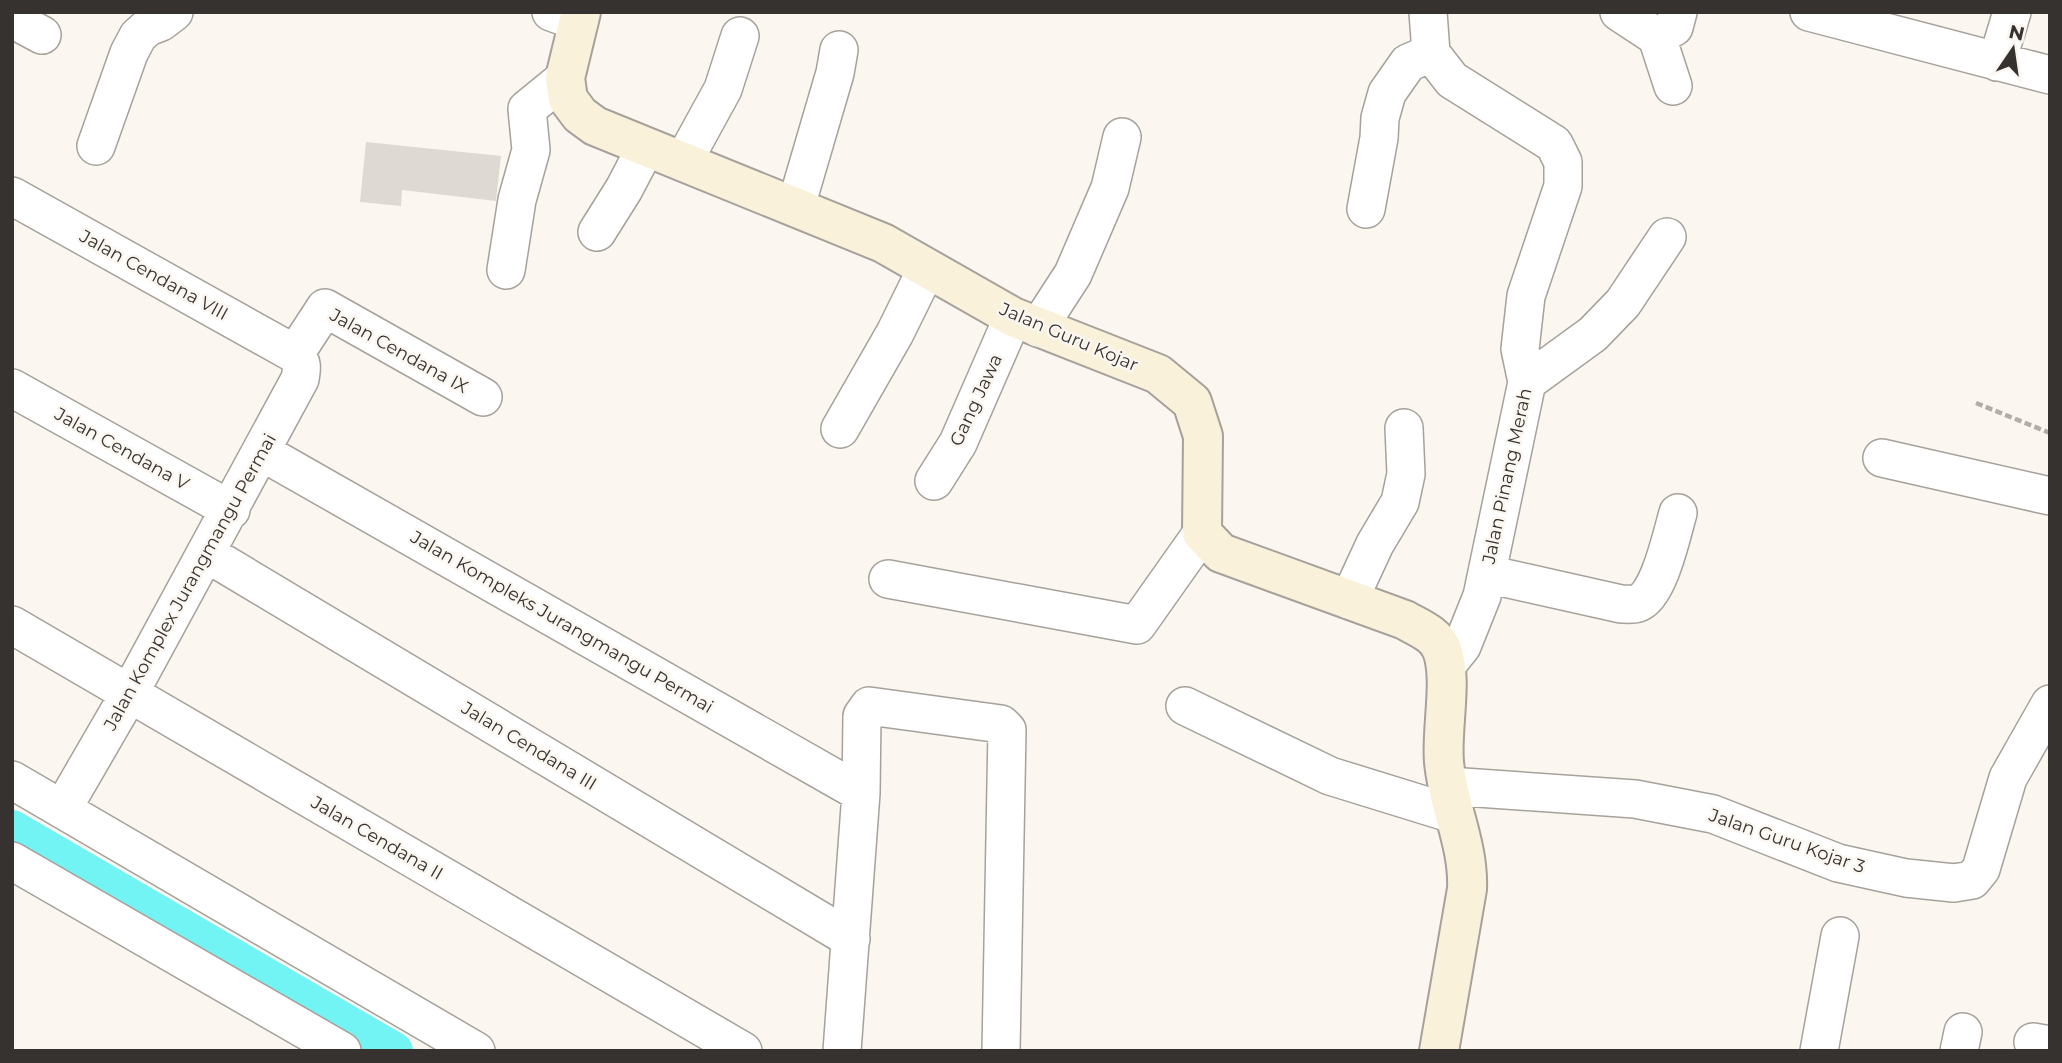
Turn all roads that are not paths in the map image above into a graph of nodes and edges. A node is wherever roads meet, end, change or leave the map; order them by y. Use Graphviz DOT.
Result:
graph roads {
  1 [pos="174,12"];
  2 [pos="1428,12"];
  3 [pos="1619,12"];
  4 [pos="1809,12"];
  5 [pos="2012,12"];
  6 [pos="570,15"];
  7 [pos="1667,25"];
  8 [pos="740,36"];
  9 [pos="839,50"];
  10 [pos="1431,53"];
  11 [pos="1997,62"];
  12 [pos="2050,75"];
  13 [pos="565,78"];
  14 [pos="1672,86"];
  15 [pos="1122,137"];
  16 [pos="96,146"];
  17 [pos="646,147"];
  18 [pos="683,162"];
  19 [pos="12,196"];
  20 [pos="796,206"];
  21 [pos="1366,209"];
  22 [pos="597,232"];
  23 [pos="1667,237"];
  24 [pos="927,268"];
  25 [pos="506,271"];
  26 [pos="1026,323"];
  27 [pos="295,354"];
  28 [pos="1527,382"];
  29 [pos="12,388"];
  30 [pos="482,397"];
  31 [pos="1404,428"];
  32 [pos="840,429"];
  33 [pos="262,452"];
  34 [pos="1882,458"];
  35 [pos="934,481"];
  36 [pos="2050,496"];
  37 [pos="231,510"];
  38 [pos="1678,513"];
  39 [pos="1202,533"];
  40 [pos="206,553"];
  41 [pos="1487,575"];
  42 [pos="888,579"];
  43 [pos="1349,600"];
  44 [pos="12,625"];
  45 [pos="1446,666"];
  46 [pos="129,694"];
  47 [pos="2050,704"];
  48 [pos="1185,706"];
  49 [pos="12,780"];
  50 [pos="861,793"];
  51 [pos="1451,800"];
  52 [pos="63,808"];
  53 [pos="12,861"];
  54 [pos="1840,936"];
  55 [pos="851,939"];
  56 [pos="342,1051"];
  57 [pos="476,1051"];
  58 [pos="743,1051"];
  59 [pos="842,1051"];
  60 [pos="1000,1051"];
  61 [pos="1439,1051"];
  62 [pos="1819,1051"];
  1 -- 16 [label="street"];
  2 -- 10 [label="street"];
  3 -- 7 [label="street"];
  4 -- 11 [label="street"];
  5 -- 11 [label="street"];
  6 -- 13 [label="street"];
  7 -- 14 [label="street"];
  8 -- 18 [label="street"];
  9 -- 20 [label="street"];
  10 -- 21 [label="street"];
  10 -- 28 [label="street, Jalan Pinang Merah"];
  11 -- 12 [label="street"];
  13 -- 17 [label="street, Jalan Guru Kojar"];
  13 -- 25 [label="street"];
  15 -- 26 [label="street, Gang Jawa"];
  17 -- 18 [label="street, Jalan Guru Kojar"];
  17 -- 22 [label="street"];
  18 -- 20 [label="street, Jalan Guru Kojar"];
  19 -- 27 [label="street, Jalan Cendana VIII"];
  20 -- 24 [label="street, Jalan Guru Kojar"];
  23 -- 28 [label="street"];
  24 -- 26 [label="street, Jalan Guru Kojar"];
  24 -- 32 [label="street"];
  26 -- 35 [label="street, Gang Jawa"];
  26 -- 39 [label="street, Jalan Guru Kojar"];
  27 -- 30 [label="street, Jalan Cendana IX"];
  27 -- 33 [label="street, Jalan Komplex Jurangmangu Permai"];
  28 -- 41 [label="street, Jalan Pinang Merah"];
  29 -- 37 [label="street, Jalan Cendana V"];
  31 -- 43 [label="street"];
  33 -- 37 [label="street, Jalan Komplex Jurangmangu Permai"];
  33 -- 50 [label="street, Jalan Kompleks Jurangmangu Permai"];
  34 -- 36 [label="street"];
  37 -- 40 [label="street, Jalan Komplex Jurangmangu Permai"];
  38 -- 41 [label="street"];
  39 -- 42 [label="street"];
  39 -- 43 [label="street"];
  40 -- 46 [label="street, Jalan Komplex Jurangmangu Permai"];
  40 -- 55 [label="street, Jalan Cendana III"];
  41 -- 45 [label="street, Jalan Pinang Merah"];
  43 -- 45 [label="street"];
  44 -- 46 [label="street, Jalan Cendana II"];
  45 -- 51 [label="street"];
  46 -- 52 [label="street, Jalan Komplex Jurangmangu Permai"];
  46 -- 58 [label="street, Jalan Cendana II"];
  47 -- 51 [label="street, Jalan Guru Kojar 3"];
  48 -- 51 [label="street, Jalan Guru Kojar 3"];
  49 -- 52 [label="street"];
  50 -- 55 [label="street"];
  50 -- 60 [label="street"];
  51 -- 61 [label="street"];
  52 -- 57 [label="street"];
  53 -- 56 [label="street"];
  54 -- 62 [label="street"];
  55 -- 59 [label="street"];
}
